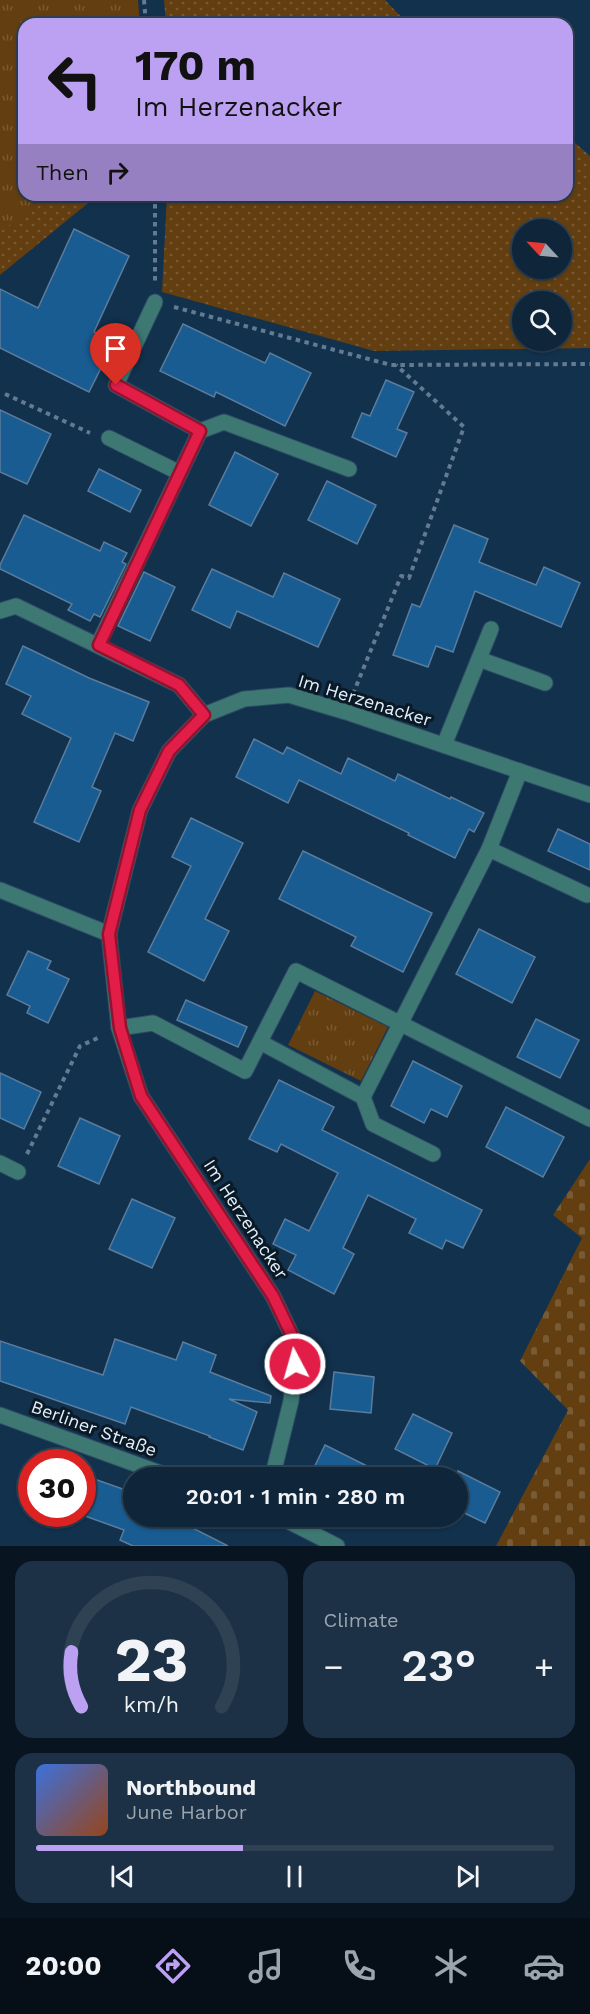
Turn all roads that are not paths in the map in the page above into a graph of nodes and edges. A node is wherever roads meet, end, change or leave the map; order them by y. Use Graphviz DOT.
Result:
graph roads {
  1 [pos="155,302"];
  2 [pos="200,431"];
  3 [pos="109,438"];
  4 [pos="350,469"];
  5 [pos="180,473"];
  6 [pos="0,611"];
  7 [pos="491,629"];
  8 [pos="99,645"];
  9 [pos="479,659"];
  10 [pos="545,683"];
  11 [pos="204,715"];
  12 [pos="444,745"];
  13 [pos="520,771"];
  14 [pos="590,795"];
  15 [pos="489,849"];
  16 [pos="0,890"];
  17 [pos="587,895"];
  18 [pos="109,934"];
  19 [pos="400,1023"];
  20 [pos="120,1028"];
  21 [pos="260,1042"];
  22 [pos="363,1097"];
  23 [pos="590,1119"];
  24 [pos="433,1154"];
  25 [pos="0,1163"];
  26 [pos="18,1172"];
  27 [pos="0,1415"];
  28 [pos="144,1467"];
  29 [pos="275,1467"];
  30 [pos="300,1527"];
  31 [pos="337,1546"];
  1 -- 2 [label="street"];
  2 -- 4 [label="street"];
  2 -- 5 [label="street"];
  3 -- 5 [label="street"];
  5 -- 8 [label="street"];
  6 -- 8 [label="street"];
  7 -- 9 [label="street, Im Herzenacker"];
  8 -- 11 [label="street"];
  9 -- 10 [label="street"];
  9 -- 12 [label="street, Im Herzenacker"];
  11 -- 12 [label="street, Im Herzenacker"];
  11 -- 18 [label="street, Im Herzenacker"];
  12 -- 13 [label="street, Im Herzenacker"];
  13 -- 14 [label="street, Im Herzenacker"];
  13 -- 15 [label="street"];
  15 -- 17 [label="street"];
  15 -- 19 [label="street"];
  16 -- 18 [label="street"];
  18 -- 20 [label="street, Im Herzenacker"];
  19 -- 21 [label="street"];
  19 -- 22 [label="street"];
  19 -- 23 [label="street"];
  20 -- 21 [label="street"];
  20 -- 29 [label="street, Im Herzenacker"];
  21 -- 22 [label="street"];
  22 -- 24 [label="street"];
  25 -- 26 [label="street"];
  27 -- 28 [label="street, Berliner Straße"];
  30 -- 31 [label="street"];
}
